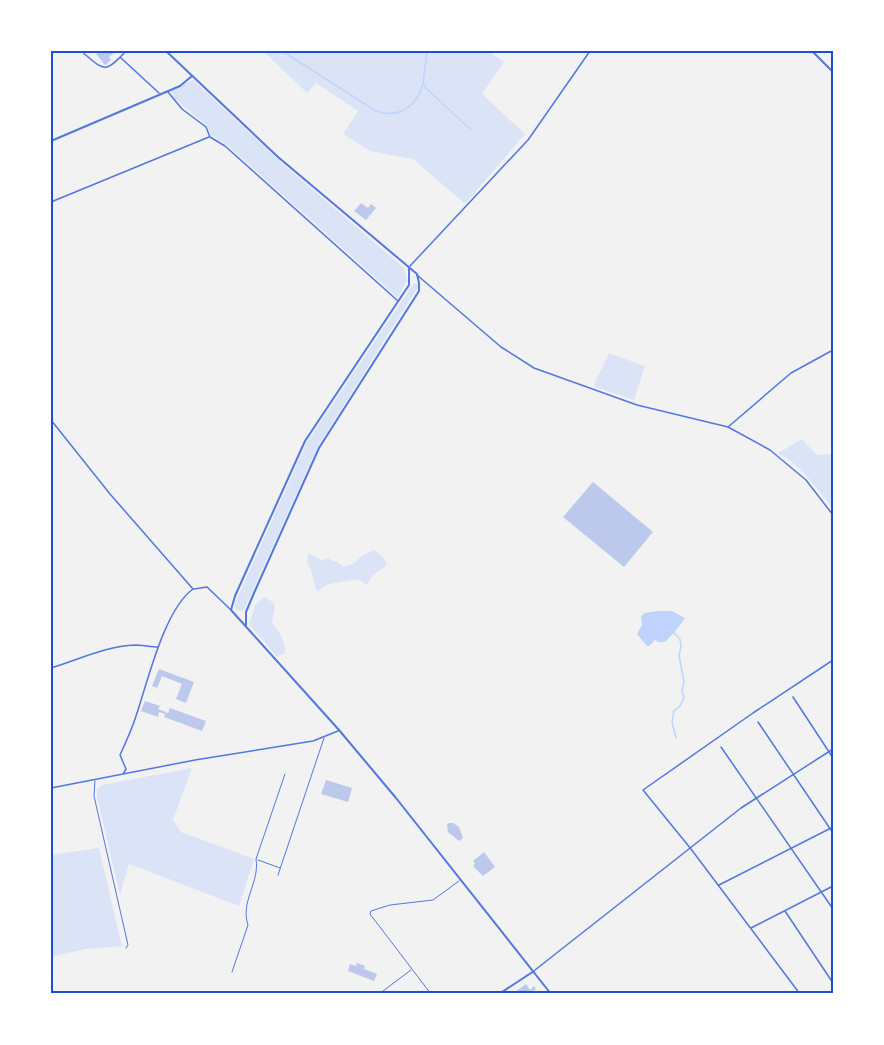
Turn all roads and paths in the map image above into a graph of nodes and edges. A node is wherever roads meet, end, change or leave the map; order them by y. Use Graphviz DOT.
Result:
graph roads {
  1 [pos="81,51"];
  2 [pos="126,51"];
  3 [pos="166,51"];
  4 [pos="590,51"];
  5 [pos="812,51"];
  6 [pos="121,57"];
  7 [pos="833,72"];
  8 [pos="193,76"];
  9 [pos="168,91"];
  10 [pos="160,94"];
  11 [pos="210,137"];
  12 [pos="51,141"];
  13 [pos="51,202"];
  14 [pos="409,268"];
  15 [pos="417,274"];
  16 [pos="398,301"];
  17 [pos="833,350"];
  18 [pos="51,420"];
  19 [pos="728,427"];
  20 [pos="833,516"];
  21 [pos="193,589"];
  22 [pos="231,610"];
  23 [pos="246,625"];
  24 [pos="159,648"];
  25 [pos="833,660"];
  26 [pos="51,668"];
  27 [pos="793,697"];
  28 [pos="758,722"];
  29 [pos="339,730"];
  30 [pos="324,738"];
  31 [pos="721,747"];
  32 [pos="833,749"];
  33 [pos="829,752"];
  34 [pos="833,758"];
  35 [pos="285,774"];
  36 [pos="123,775"];
  37 [pos="794,776"];
  38 [pos="95,781"];
  39 [pos="51,788"];
  40 [pos="756,798"];
  41 [pos="832,828"];
  42 [pos="833,832"];
  43 [pos="691,849"];
  44 [pos="791,849"];
  45 [pos="256,859"];
  46 [pos="280,868"];
  47 [pos="278,875"];
  48 [pos="461,879"];
  49 [pos="719,886"];
  50 [pos="833,886"];
  51 [pos="821,892"];
  52 [pos="833,909"];
  53 [pos="785,911"];
  54 [pos="750,928"];
  55 [pos="126,948"];
  56 [pos="412,969"];
  57 [pos="534,971"];
  58 [pos="232,972"];
  59 [pos="833,983"];
  60 [pos="380,994"];
  61 [pos="431,994"];
  62 [pos="499,994"];
  63 [pos="551,994"];
  64 [pos="800,994"];
  1 -- 6 [label="street"];
  2 -- 6 [label="street"];
  3 -- 8 [label="street"];
  4 -- 14 [label="street"];
  5 -- 7 [label="street"];
  6 -- 10 [label="street"];
  8 -- 9 [label="street"];
  8 -- 14 [label="street"];
  9 -- 10 [label="street"];
  9 -- 11 [label="street"];
  10 -- 12 [label="street"];
  11 -- 13 [label="street"];
  11 -- 16 [label="street"];
  14 -- 15 [label="street"];
  14 -- 16 [label="street"];
  15 -- 19 [label="street"];
  15 -- 23 [label="street"];
  16 -- 22 [label="street"];
  17 -- 19 [label="street"];
  18 -- 21 [label="street"];
  19 -- 20 [label="street"];
  21 -- 22 [label="street"];
  21 -- 24 [label="street"];
  22 -- 23 [label="street"];
  23 -- 29 [label="street"];
  24 -- 26 [label="street"];
  24 -- 36 [label="street"];
  25 -- 43 [label="street"];
  27 -- 33 [label="street"];
  28 -- 37 [label="street"];
  29 -- 30 [label="street"];
  29 -- 48 [label="street"];
  30 -- 36 [label="street"];
  30 -- 46 [label="lane"];
  31 -- 40 [label="street"];
  32 -- 33 [label="street"];
  33 -- 34 [label="street"];
  33 -- 37 [label="street"];
  35 -- 45 [label="lane"];
  36 -- 38 [label="street"];
  37 -- 40 [label="street"];
  37 -- 41 [label="street"];
  38 -- 39 [label="street"];
  38 -- 55 [label="lane"];
  40 -- 43 [label="street"];
  40 -- 44 [label="street"];
  41 -- 42 [label="street"];
  41 -- 44 [label="street"];
  43 -- 49 [label="street"];
  43 -- 57 [label="street"];
  44 -- 49 [label="street"];
  44 -- 51 [label="street"];
  45 -- 46 [label="lane"];
  45 -- 58 [label="lane"];
  46 -- 47 [label="lane"];
  48 -- 56 [label="lane"];
  48 -- 57 [label="street"];
  49 -- 54 [label="street"];
  50 -- 51 [label="street"];
  51 -- 52 [label="street"];
  51 -- 53 [label="street"];
  53 -- 54 [label="street"];
  53 -- 59 [label="street"];
  54 -- 64 [label="street"];
  56 -- 60 [label="lane"];
  56 -- 61 [label="lane"];
  57 -- 62 [label="street"];
  57 -- 63 [label="street"];
}
